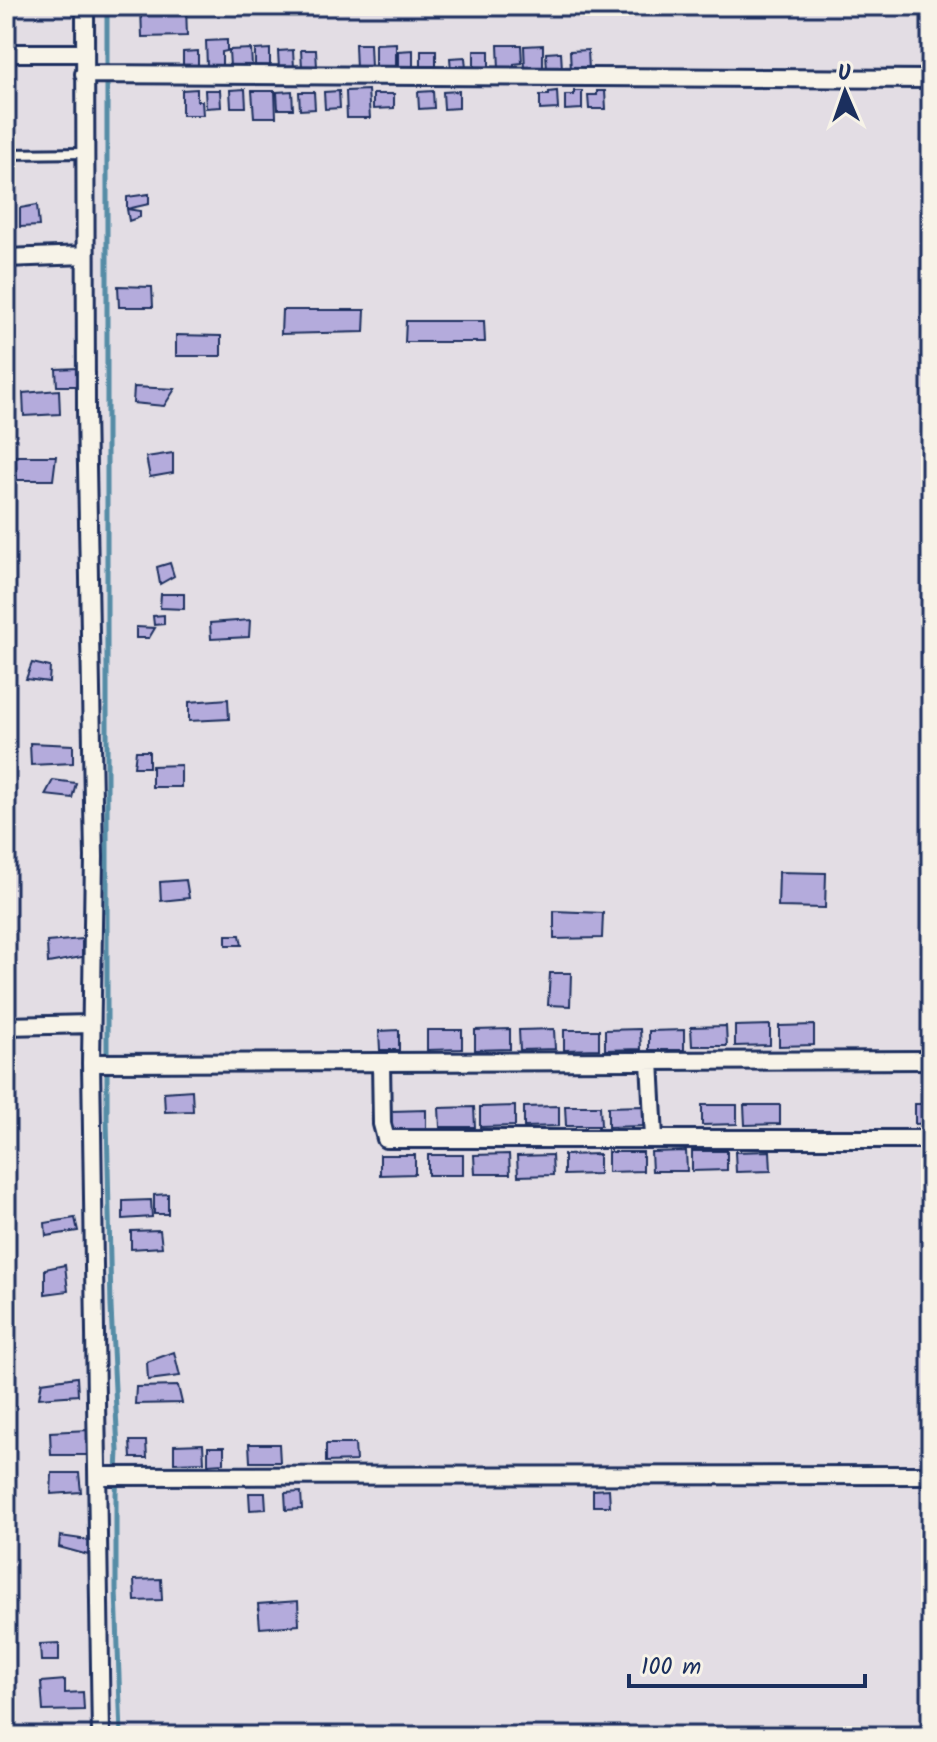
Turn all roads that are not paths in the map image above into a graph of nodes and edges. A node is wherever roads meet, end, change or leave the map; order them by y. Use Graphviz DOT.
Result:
graph roads {
  1 [pos="85,6"];
  2 [pos="6,53"];
  3 [pos="85,53"];
  4 [pos="88,74"];
  5 [pos="931,79"];
  6 [pos="85,153"];
  7 [pos="6,154"];
  8 [pos="85,255"];
  9 [pos="6,258"];
  10 [pos="91,1024"];
  11 [pos="6,1026"];
  12 [pos="931,1060"];
  13 [pos="650,1061"];
  14 [pos="381,1062"];
  15 [pos="94,1063"];
  16 [pos="654,1138"];
  17 [pos="931,1139"];
  18 [pos="931,1475"];
  19 [pos="102,1476"];
  20 [pos="101,1736"];
  1 -- 3 [label="street"];
  2 -- 3 [label="street"];
  3 -- 4 [label="street"];
  4 -- 5 [label="street"];
  4 -- 6 [label="street"];
  6 -- 7 [label="lane"];
  6 -- 8 [label="street"];
  8 -- 9 [label="street"];
  8 -- 10 [label="street"];
  10 -- 11 [label="street"];
  10 -- 15 [label="street"];
  12 -- 13 [label="street"];
  13 -- 14 [label="street"];
  13 -- 16 [label="street"];
  14 -- 15 [label="street"];
  14 -- 16 [label="street"];
  15 -- 19 [label="street"];
  16 -- 17 [label="street"];
  18 -- 19 [label="street"];
  19 -- 20 [label="street"];
}
